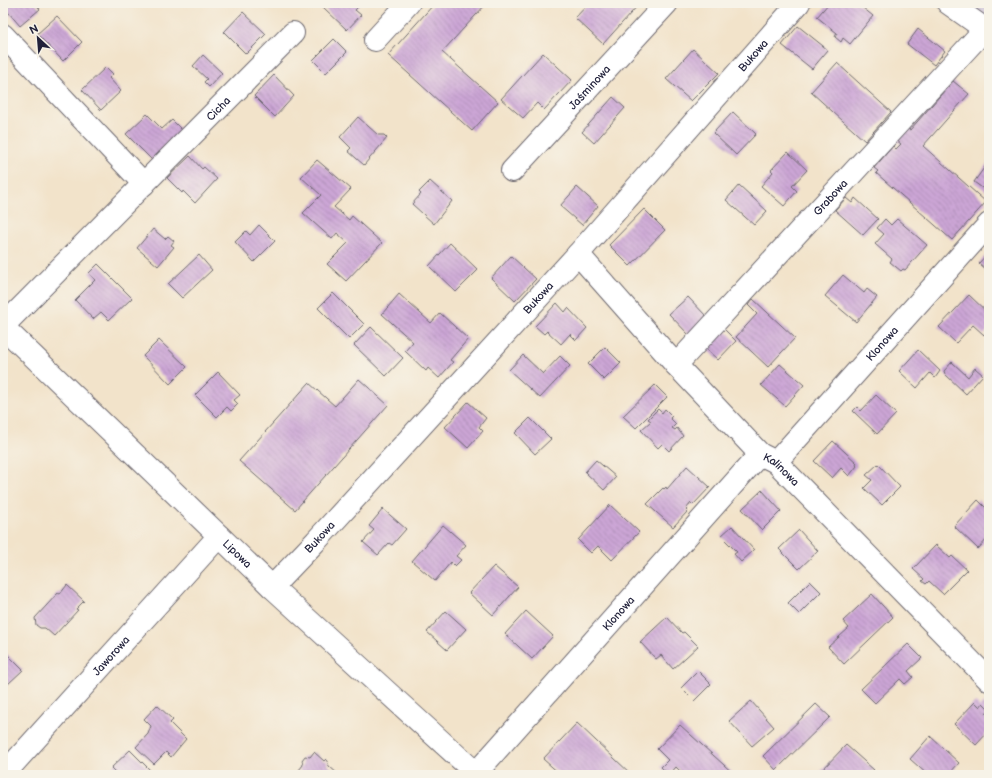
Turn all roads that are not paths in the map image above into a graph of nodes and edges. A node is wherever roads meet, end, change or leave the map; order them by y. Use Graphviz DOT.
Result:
graph roads {
  1 [pos="409,3"];
  2 [pos="667,3"];
  3 [pos="799,3"];
  4 [pos="948,3"];
  5 [pos="987,31"];
  6 [pos="293,33"];
  7 [pos="3,35"];
  8 [pos="375,40"];
  9 [pos="512,171"];
  10 [pos="144,184"];
  11 [pos="989,224"];
  12 [pos="578,254"];
  13 [pos="3,327"];
  14 [pos="676,365"];
  15 [pos="768,458"];
  16 [pos="219,536"];
  17 [pos="272,587"];
  18 [pos="989,680"];
  19 [pos="477,774"];
  20 [pos="3,775"];
  1 -- 8 [label="street"];
  2 -- 9 [label="street, Jaśminowa"];
  3 -- 12 [label="street, Bukowa"];
  4 -- 5 [label="street"];
  5 -- 14 [label="street, Grabowa"];
  6 -- 10 [label="street, Cicha"];
  7 -- 10 [label="street"];
  10 -- 13 [label="street, Cicha"];
  11 -- 15 [label="street, Klonowa"];
  12 -- 14 [label="street, Kalinowa"];
  12 -- 17 [label="street, Bukowa"];
  13 -- 16 [label="street, Lipowa"];
  14 -- 15 [label="street, Kalinowa"];
  15 -- 18 [label="street, Kalinowa"];
  15 -- 19 [label="street, Klonowa"];
  16 -- 17 [label="street, Lipowa"];
  16 -- 20 [label="street, Jaworowa"];
  17 -- 19 [label="street, Lipowa"];
}
